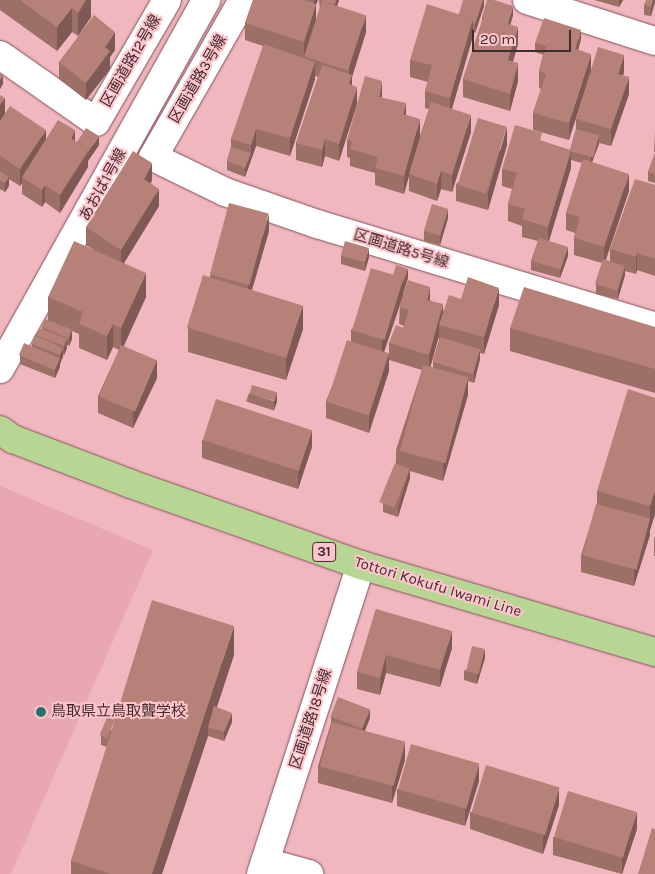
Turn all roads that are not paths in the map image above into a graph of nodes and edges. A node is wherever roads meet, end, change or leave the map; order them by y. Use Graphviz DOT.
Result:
graph roads {
  1 [pos="167,0"];
  2 [pos="206,0"];
  3 [pos="243,0"];
  4 [pos="527,0"];
  5 [pos="655,41"];
  6 [pos="0,55"];
  7 [pos="153,157"];
  8 [pos="655,327"];
  9 [pos="0,370"];
  10 [pos="0,430"];
  11 [pos="360,565"];
  12 [pos="655,652"];
  13 [pos="263,868"];
  14 [pos="308,874"];
  1 -- 6 [label="street, 区画道路12号線"];
  2 -- 9 [label="street, あおば1号線"];
  3 -- 7 [label="street, 区画道路3号線"];
  4 -- 5 [label="street"];
  7 -- 8 [label="street, 区画道路5号線"];
  10 -- 11 [label="main road, Tottori Kokufu Iwami Line / 31"];
  11 -- 12 [label="main road, Tottori Kokufu Iwami Line / 31"];
  11 -- 13 [label="street, 区画道路18号線"];
  13 -- 14 [label="street"];
}
